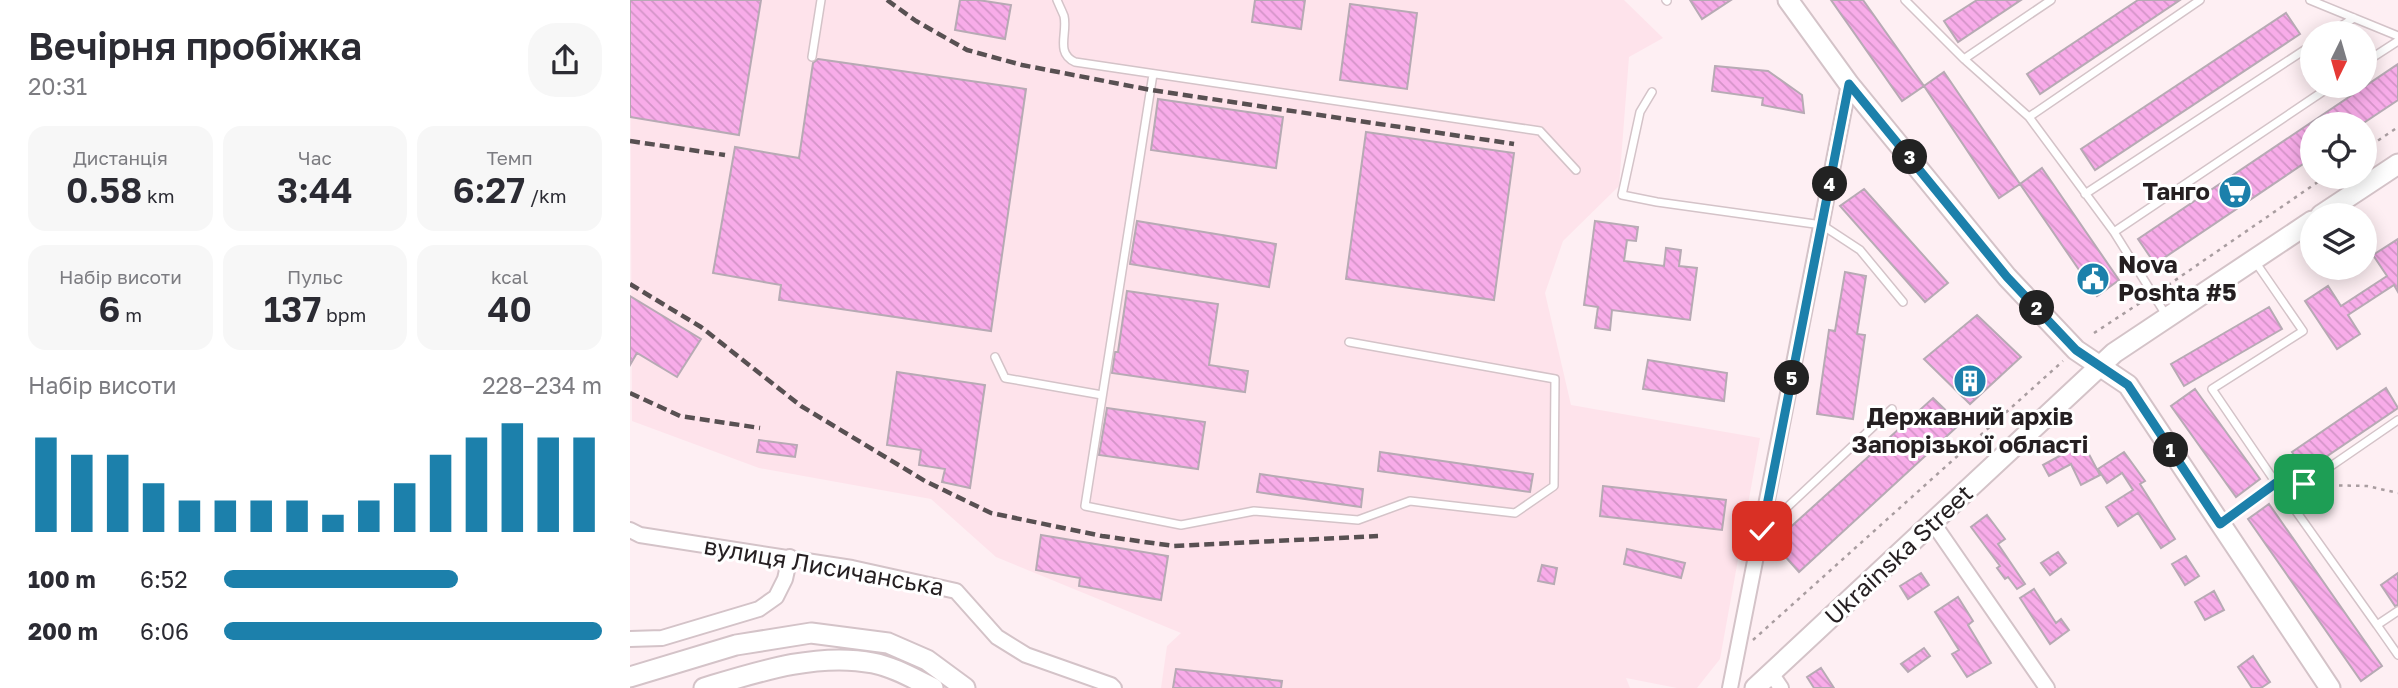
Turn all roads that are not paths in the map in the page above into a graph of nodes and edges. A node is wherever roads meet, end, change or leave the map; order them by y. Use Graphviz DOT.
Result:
graph roads {
  1 [pos="821,0"];
  2 [pos="1056,0"];
  3 [pos="1788,0"];
  4 [pos="1905,0"];
  5 [pos="2051,0"];
  6 [pos="2200,0"];
  7 [pos="2310,0"];
  8 [pos="2354,18"];
  9 [pos="2349,21"];
  10 [pos="2398,38"];
  11 [pos="2300,53"];
  12 [pos="2377,53"];
  13 [pos="812,57"];
  14 [pos="1964,59"];
  15 [pos="1153,74"];
  16 [pos="1849,84"];
  17 [pos="1652,92"];
  18 [pos="2313,98"];
  19 [pos="2029,117"];
  20 [pos="2398,164"];
  21 [pos="1576,170"];
  22 [pos="2085,194"];
  23 [pos="2339,203"];
  24 [pos="1822,225"];
  25 [pos="2300,230"];
  26 [pos="2114,233"];
  27 [pos="2254,260"];
  28 [pos="1903,302"];
  29 [pos="2168,318"];
  30 [pos="1349,342"];
  31 [pos="995,357"];
  32 [pos="2100,366"];
  33 [pos="1102,395"];
  34 [pos="1892,409"];
  35 [pos="2398,420"];
  36 [pos="2276,483"];
  37 [pos="2286,497"];
  38 [pos="1933,523"];
  39 [pos="2220,524"];
  40 [pos="630,530"];
  41 [pos="1762,531"];
  42 [pos="790,557"];
  43 [pos="2398,611"];
  44 [pos="2377,625"];
  45 [pos="630,639"];
  46 [pos="2398,655"];
  47 [pos="630,677"];
  48 [pos="1776,681"];
  49 [pos="2327,687"];
  50 [pos="704,688"];
  51 [pos="933,688"];
  52 [pos="965,688"];
  53 [pos="1114,688"];
  54 [pos="1731,688"];
  55 [pos="1755,688"];
  56 [pos="2047,688"];
  1 -- 13 [label="lane"];
  2 -- 15 [label="lane"];
  3 -- 16 [label="main road"];
  4 -- 14 [label="lane"];
  5 -- 14 [label="lane"];
  6 -- 19 [label="lane"];
  7 -- 8 [label="lane"];
  8 -- 9 [label="lane"];
  8 -- 10 [label="lane"];
  10 -- 12 [label="lane"];
  11 -- 22 [label="lane"];
  14 -- 19 [label="lane"];
  15 -- 21 [label="lane"];
  15 -- 33 [label="lane"];
  16 -- 24 [label="street"];
  16 -- 32 [label="main road"];
  17 -- 24 [label="lane"];
  18 -- 26 [label="lane"];
  19 -- 22 [label="lane"];
  20 -- 23 [label="main road"];
  22 -- 26 [label="lane"];
  24 -- 28 [label="lane"];
  24 -- 41 [label="street"];
  25 -- 27 [label="main road, Ukrainska Street"];
  26 -- 29 [label="lane"];
  27 -- 29 [label="main road, Ukrainska Street"];
  27 -- 36 [label="lane"];
  29 -- 32 [label="main road, Ukrainska Street"];
  30 -- 33 [label="lane"];
  31 -- 33 [label="lane"];
  32 -- 38 [label="main road, Ukrainska Street"];
  32 -- 39 [label="main road"];
  34 -- 41 [label="lane"];
  35 -- 37 [label="lane"];
  36 -- 37 [label="lane"];
  36 -- 39 [label="lane"];
  37 -- 44 [label="lane"];
  38 -- 48 [label="main road, Ukrainska Street"];
  38 -- 56 [label="street"];
  39 -- 49 [label="main road"];
  40 -- 42 [label="street, вулиця Лисичанська"];
  41 -- 54 [label="street"];
  42 -- 45 [label="street"];
  42 -- 53 [label="street, вулиця Лисичанська"];
  43 -- 44 [label="lane"];
  44 -- 46 [label="lane"];
  47 -- 52 [label="main road"];
  48 -- 55 [label="main road, Ukrainska Street"];
  50 -- 51 [label="main road"];
}
